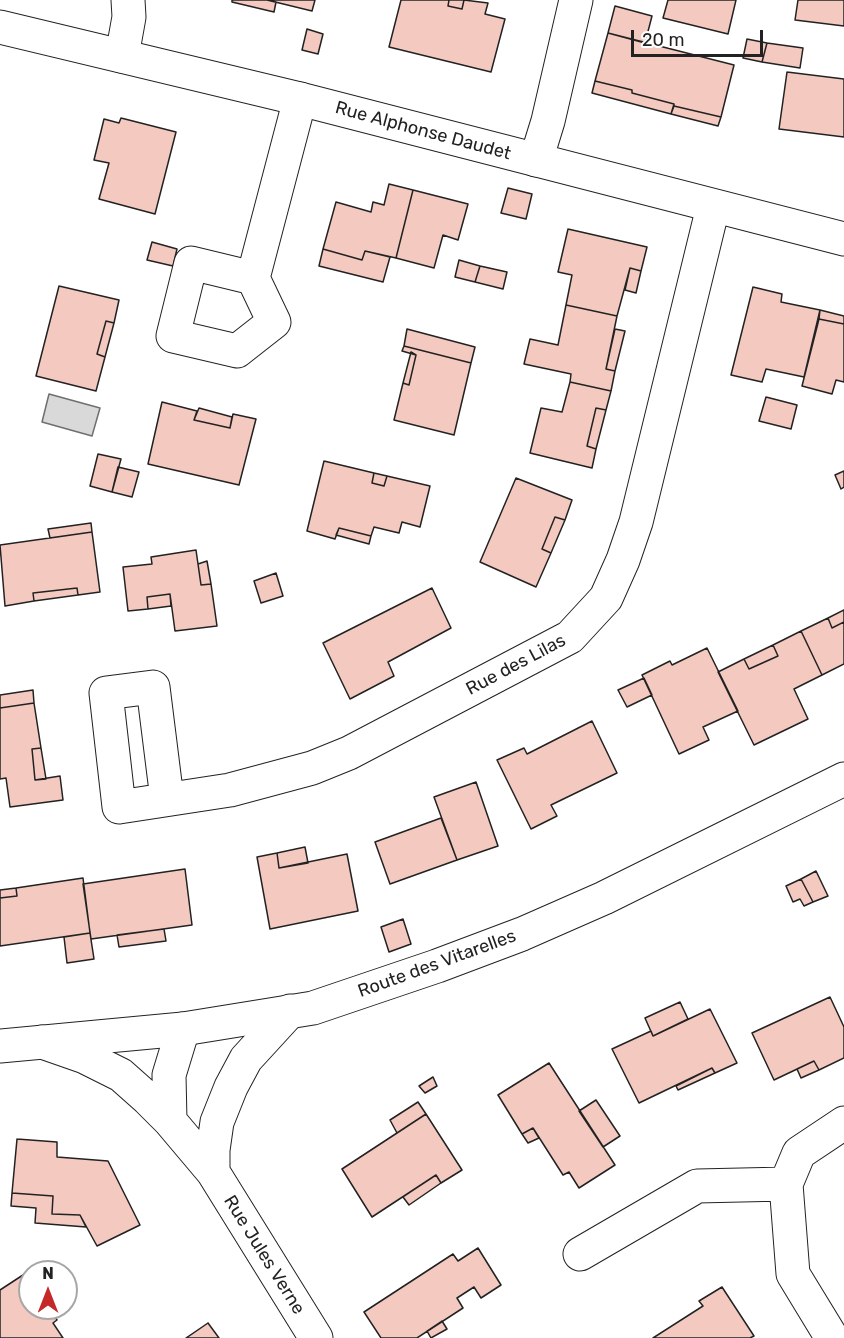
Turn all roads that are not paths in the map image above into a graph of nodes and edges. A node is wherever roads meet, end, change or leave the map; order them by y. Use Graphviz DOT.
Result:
graph roads {
  1 [pos="128,0"];
  2 [pos="576,0"];
  3 [pos="0,27"];
  4 [pos="122,56"];
  5 [pos="300,99"];
  6 [pos="536,160"];
  7 [pos="713,207"];
  8 [pos="844,239"];
  9 [pos="253,278"];
  10 [pos="844,779"];
  11 [pos="167,799"];
  12 [pos="290,1011"];
  13 [pos="183,1029"];
  14 [pos="42,1042"];
  15 [pos="0,1046"];
  16 [pos="170,1121"];
  17 [pos="844,1123"];
  18 [pos="213,1172"];
  19 [pos="786,1184"];
  20 [pos="580,1254"];
  21 [pos="316,1338"];
  22 [pos="832,1338"];
  1 -- 4 [label="street"];
  2 -- 6 [label="street"];
  3 -- 4 [label="street, Rue Alphonse Daudet"];
  4 -- 5 [label="street, Rue Alphonse Daudet"];
  5 -- 6 [label="street, Rue Alphonse Daudet"];
  5 -- 9 [label="street"];
  6 -- 7 [label="street, Rue Alphonse Daudet"];
  7 -- 8 [label="street, Rue Alphonse Daudet"];
  7 -- 11 [label="street, Rue des Lilas"];
  10 -- 12 [label="street, Route des Vitarelles"];
  12 -- 13 [label="street, Route des Vitarelles"];
  12 -- 18 [label="street"];
  13 -- 14 [label="street, Route des Vitarelles"];
  13 -- 16 [label="street"];
  14 -- 15 [label="street, Route des Vitarelles"];
  14 -- 16 [label="street, Rue Jules Verne"];
  16 -- 18 [label="street, Rue Jules Verne"];
  17 -- 19 [label="street"];
  18 -- 21 [label="street, Rue Jules Verne"];
  19 -- 20 [label="street"];
  19 -- 22 [label="street"];
}
